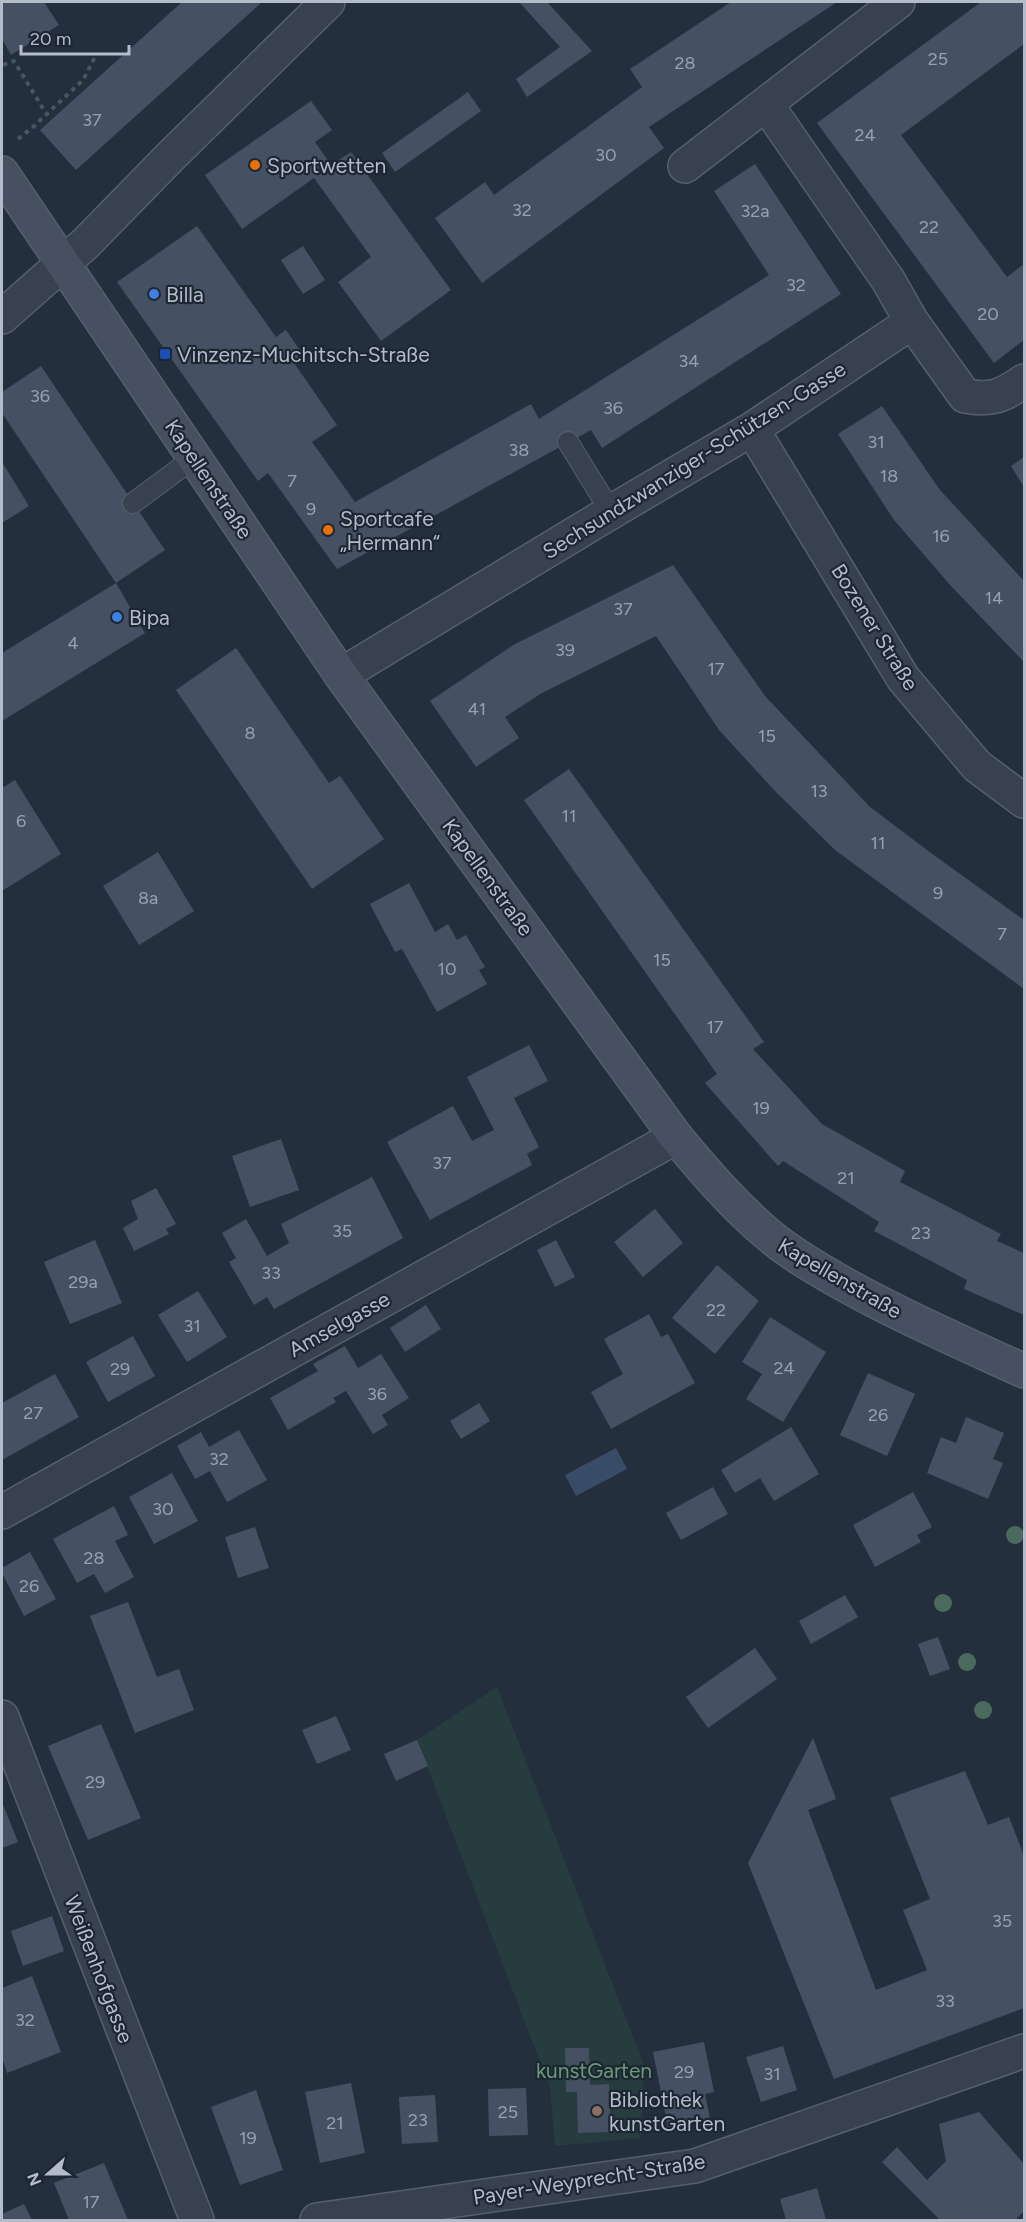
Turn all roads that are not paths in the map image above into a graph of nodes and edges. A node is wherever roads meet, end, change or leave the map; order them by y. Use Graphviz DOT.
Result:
graph roads {
  1 [pos="328,2"];
  2 [pos="898,2"];
  3 [pos="766,104"];
  4 [pos="685,166"];
  5 [pos="2,173"];
  6 [pos="62,264"];
  7 [pos="2,317"];
  8 [pos="912,322"];
  9 [pos="1024,381"];
  10 [pos="752,429"];
  11 [pos="568,442"];
  12 [pos="194,458"];
  13 [pos="133,502"];
  14 [pos="610,512"];
  15 [pos="341,675"];
  16 [pos="1024,801"];
  17 [pos="676,1137"];
  18 [pos="1024,1371"];
  19 [pos="2,1512"];
  20 [pos="2,1717"];
  21 [pos="1024,2051"];
  22 [pos="197,2220"];
  23 [pos="317,2220"];
  1 -- 6 [label="street"];
  2 -- 3 [label="street"];
  3 -- 4 [label="street"];
  3 -- 8 [label="street"];
  5 -- 6 [label="main road, Kapellenstraße"];
  6 -- 7 [label="street"];
  6 -- 12 [label="main road, Kapellenstraße"];
  8 -- 9 [label="street"];
  8 -- 10 [label="street, Sechsundzwanziger-Schützen-Gasse"];
  10 -- 14 [label="street, Sechsundzwanziger-Schützen-Gasse"];
  10 -- 16 [label="street, Bozener Straße"];
  11 -- 14 [label="lane"];
  12 -- 13 [label="lane"];
  12 -- 15 [label="main road, Kapellenstraße"];
  14 -- 15 [label="street, Sechsundzwanziger-Schützen-Gasse"];
  15 -- 17 [label="main road, Kapellenstraße"];
  17 -- 18 [label="main road, Kapellenstraße"];
  17 -- 19 [label="street, Amselgasse"];
  20 -- 22 [label="street, Weißenhofgasse"];
  21 -- 23 [label="street, Payer-Weyprecht-Straße"];
}
